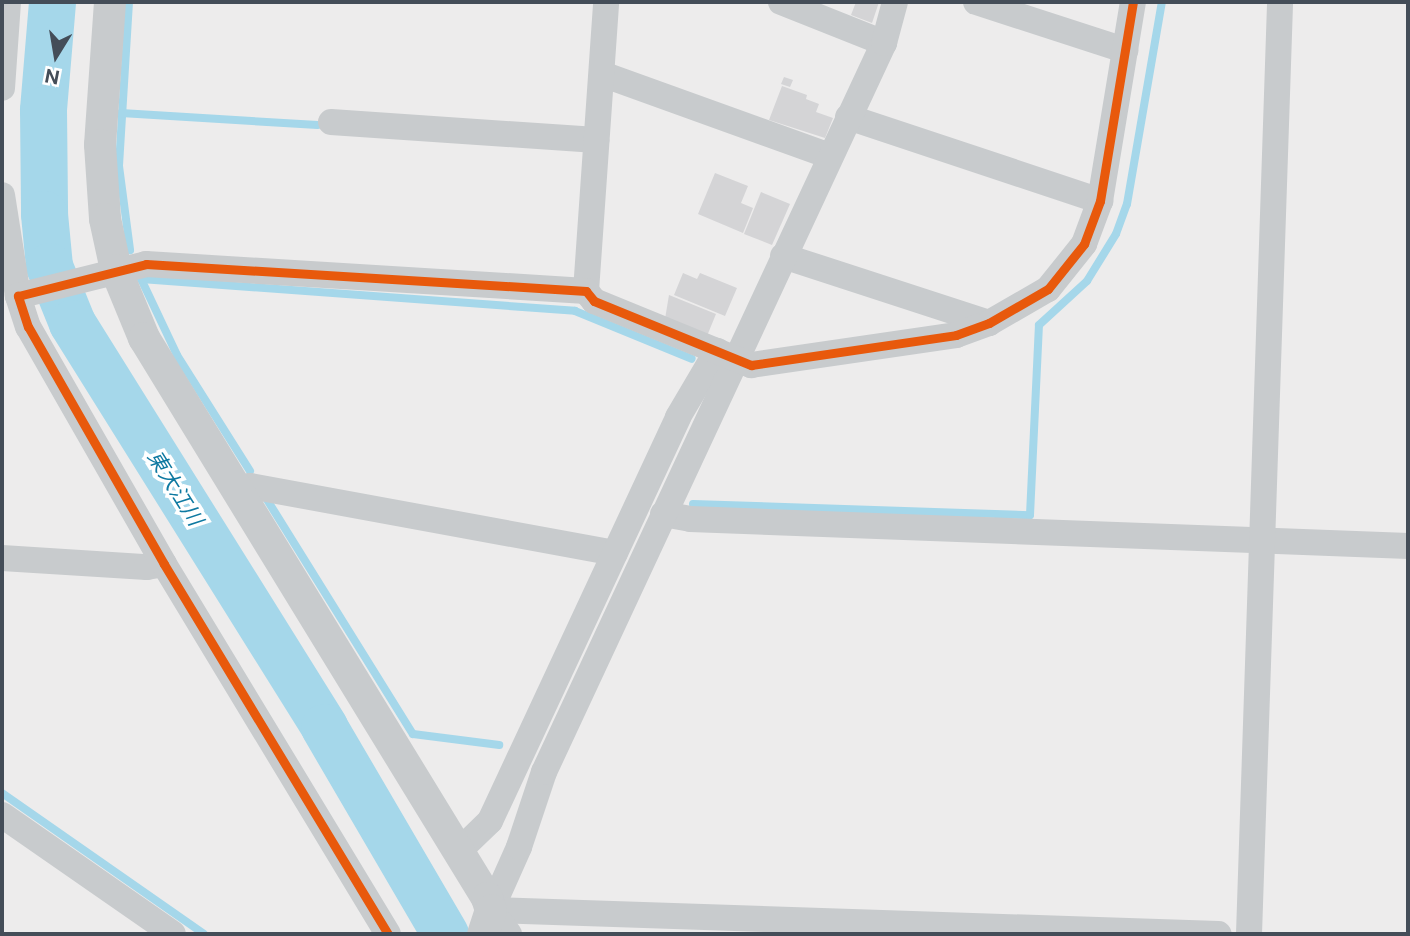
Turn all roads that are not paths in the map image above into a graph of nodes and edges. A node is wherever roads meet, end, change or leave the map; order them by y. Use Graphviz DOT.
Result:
graph roads {
  1 [pos="8,2"];
  2 [pos="110,2"];
  3 [pos="606,2"];
  4 [pos="781,2"];
  5 [pos="895,2"];
  6 [pos="976,2"];
  7 [pos="1133,2"];
  8 [pos="1280,2"];
  9 [pos="884,43"];
  10 [pos="1125,50"];
  11 [pos="602,74"];
  12 [pos="2,88"];
  13 [pos="848,117"];
  14 [pos="331,122"];
  15 [pos="596,140"];
  16 [pos="830,156"];
  17 [pos="2,195"];
  18 [pos="1101,201"];
  19 [pos="783,256"];
  20 [pos="107,272"];
  21 [pos="586,291"];
  22 [pos="23,295"];
  23 [pos="989,323"];
  24 [pos="726,355"];
  25 [pos="237,491"];
  26 [pos="663,514"];
  27 [pos="1263,541"];
  28 [pos="1408,546"];
  29 [pos="615,553"];
  30 [pos="2,558"];
  31 [pos="164,564"];
  32 [pos="2,816"];
  33 [pos="459,851"];
  34 [pos="492,928"];
  35 [pos="173,934"];
  36 [pos="388,934"];
  37 [pos="1219,934"];
  38 [pos="1249,934"];
  1 -- 12 [label="street"];
  2 -- 20 [label="street"];
  3 -- 11 [label="street"];
  4 -- 9 [label="street"];
  5 -- 9 [label="street"];
  6 -- 10 [label="street"];
  7 -- 10 [label="street"];
  8 -- 27 [label="street"];
  9 -- 13 [label="street"];
  10 -- 18 [label="street"];
  11 -- 15 [label="street"];
  11 -- 16 [label="street"];
  13 -- 16 [label="street"];
  13 -- 18 [label="street"];
  14 -- 15 [label="street"];
  15 -- 21 [label="street"];
  16 -- 19 [label="street"];
  17 -- 22 [label="street"];
  18 -- 23 [label="street"];
  19 -- 23 [label="street"];
  19 -- 24 [label="street"];
  20 -- 21 [label="street"];
  20 -- 22 [label="street"];
  20 -- 25 [label="street"];
  21 -- 24 [label="street"];
  22 -- 31 [label="street"];
  23 -- 24 [label="street"];
  24 -- 26 [label="street"];
  24 -- 29 [label="street"];
  25 -- 29 [label="street"];
  25 -- 33 [label="street"];
  26 -- 27 [label="street"];
  26 -- 34 [label="street"];
  27 -- 28 [label="street"];
  27 -- 38 [label="street"];
  29 -- 33 [label="street"];
  30 -- 31 [label="street"];
  31 -- 36 [label="street"];
  32 -- 35 [label="street"];
  33 -- 34 [label="street"];
  34 -- 37 [label="street"];
}
